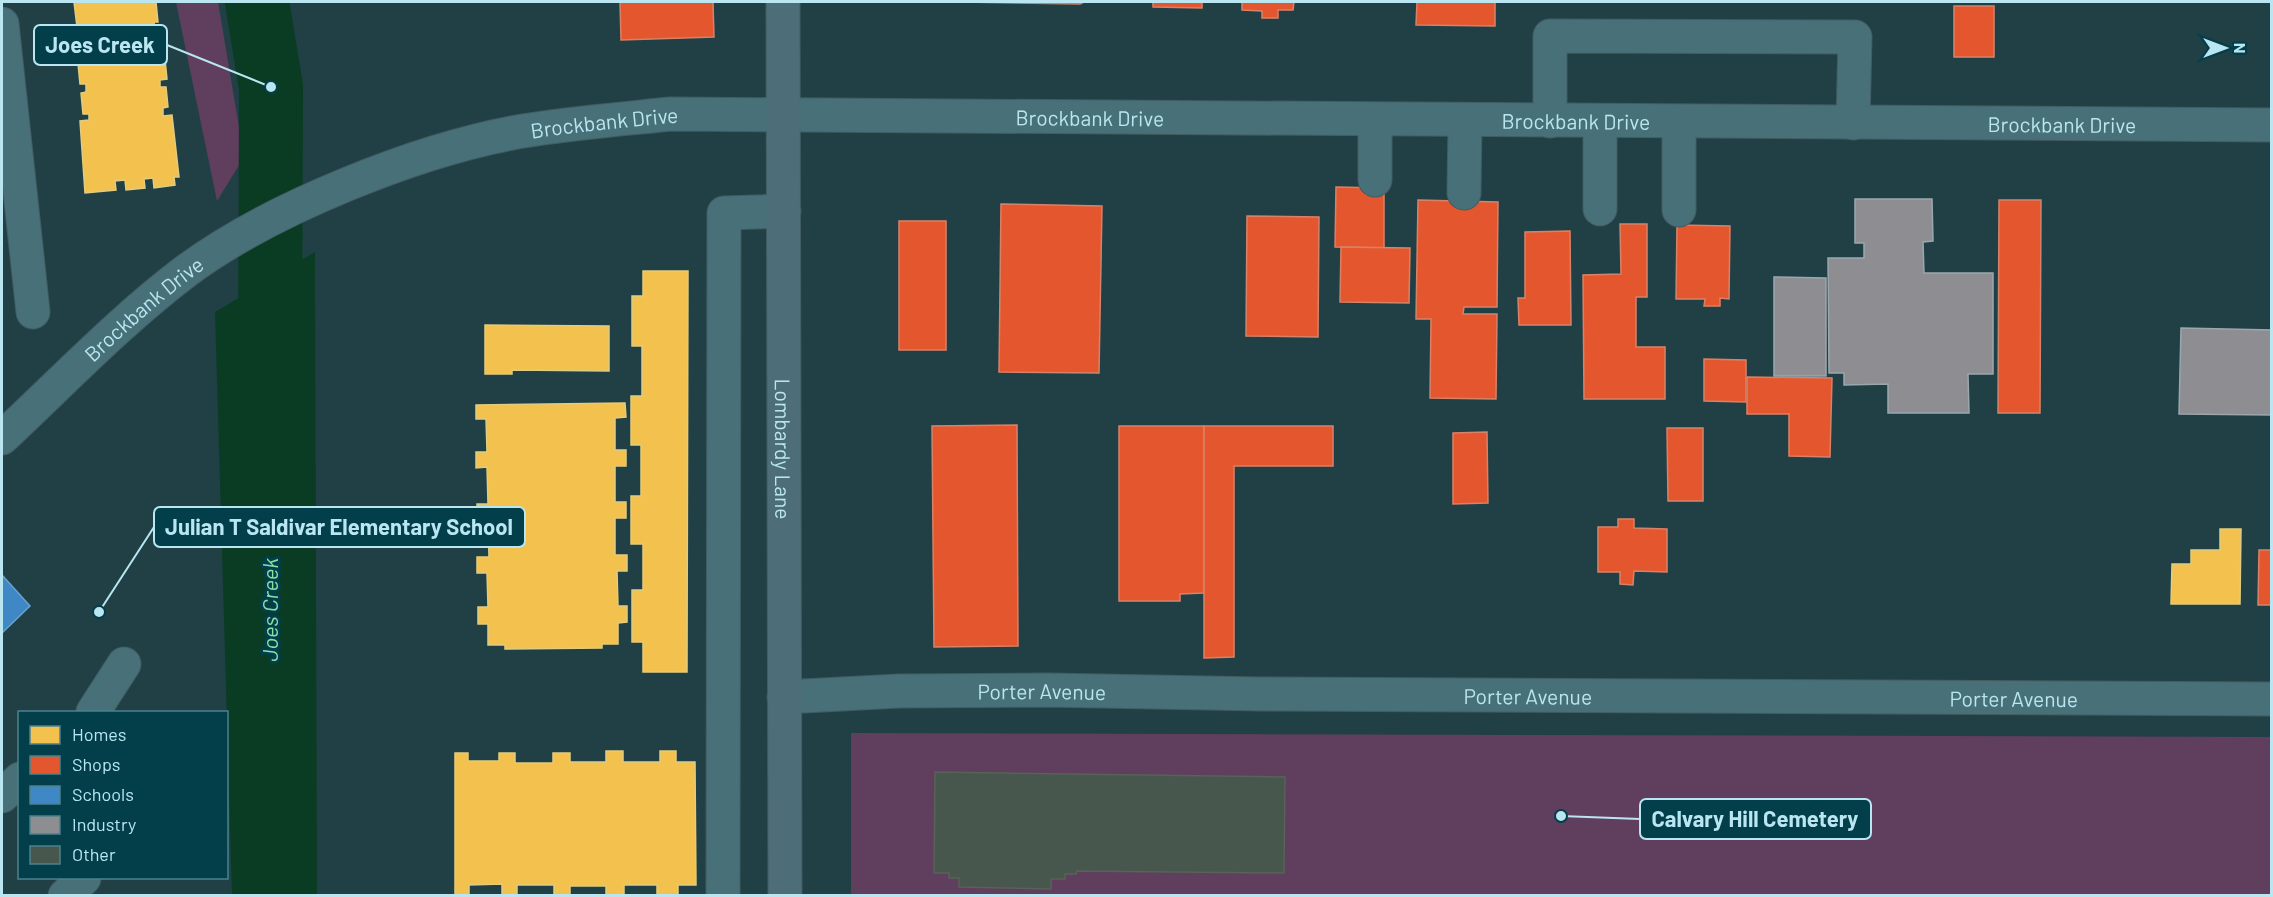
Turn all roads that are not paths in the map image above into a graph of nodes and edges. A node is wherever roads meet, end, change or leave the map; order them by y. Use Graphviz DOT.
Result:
graph roads {
  1 [pos="783,2"];
  2 [pos="2,24"];
  3 [pos="784,117"];
  4 [pos="1375,120"];
  5 [pos="1465,121"];
  6 [pos="1550,121"];
  7 [pos="1600,121"];
  8 [pos="1679,122"];
  9 [pos="1853,123"];
  10 [pos="2271,125"];
  11 [pos="1375,180"];
  12 [pos="1464,193"];
  13 [pos="1600,209"];
  14 [pos="1679,210"];
  15 [pos="784,212"];
  16 [pos="33,312"];
  17 [pos="2,438"];
  18 [pos="124,664"];
  19 [pos="784,697"];
  20 [pos="2271,699"];
  21 [pos="94,711"];
  22 [pos="18,781"];
  23 [pos="2,796"];
  24 [pos="83,879"];
  25 [pos="64,896"];
  26 [pos="723,896"];
  27 [pos="785,896"];
  1 -- 3 [label="main road, Lombardy Lane"];
  2 -- 16 [label="street"];
  3 -- 4 [label="street, Brockbank Drive"];
  3 -- 15 [label="main road, Lombardy Lane"];
  3 -- 17 [label="street, Brockbank Drive"];
  4 -- 5 [label="street, Brockbank Drive"];
  4 -- 11 [label="street"];
  5 -- 6 [label="street, Brockbank Drive"];
  5 -- 12 [label="street"];
  6 -- 7 [label="street, Brockbank Drive"];
  6 -- 9 [label="street"];
  7 -- 8 [label="street, Brockbank Drive"];
  7 -- 13 [label="street"];
  8 -- 9 [label="street, Brockbank Drive"];
  8 -- 14 [label="street"];
  9 -- 10 [label="street, Brockbank Drive"];
  15 -- 19 [label="main road, Lombardy Lane"];
  15 -- 26 [label="street"];
  18 -- 21 [label="street"];
  19 -- 20 [label="street, Porter Avenue"];
  19 -- 27 [label="main road, Lombardy Lane"];
  22 -- 23 [label="street"];
  24 -- 25 [label="street"];
}
